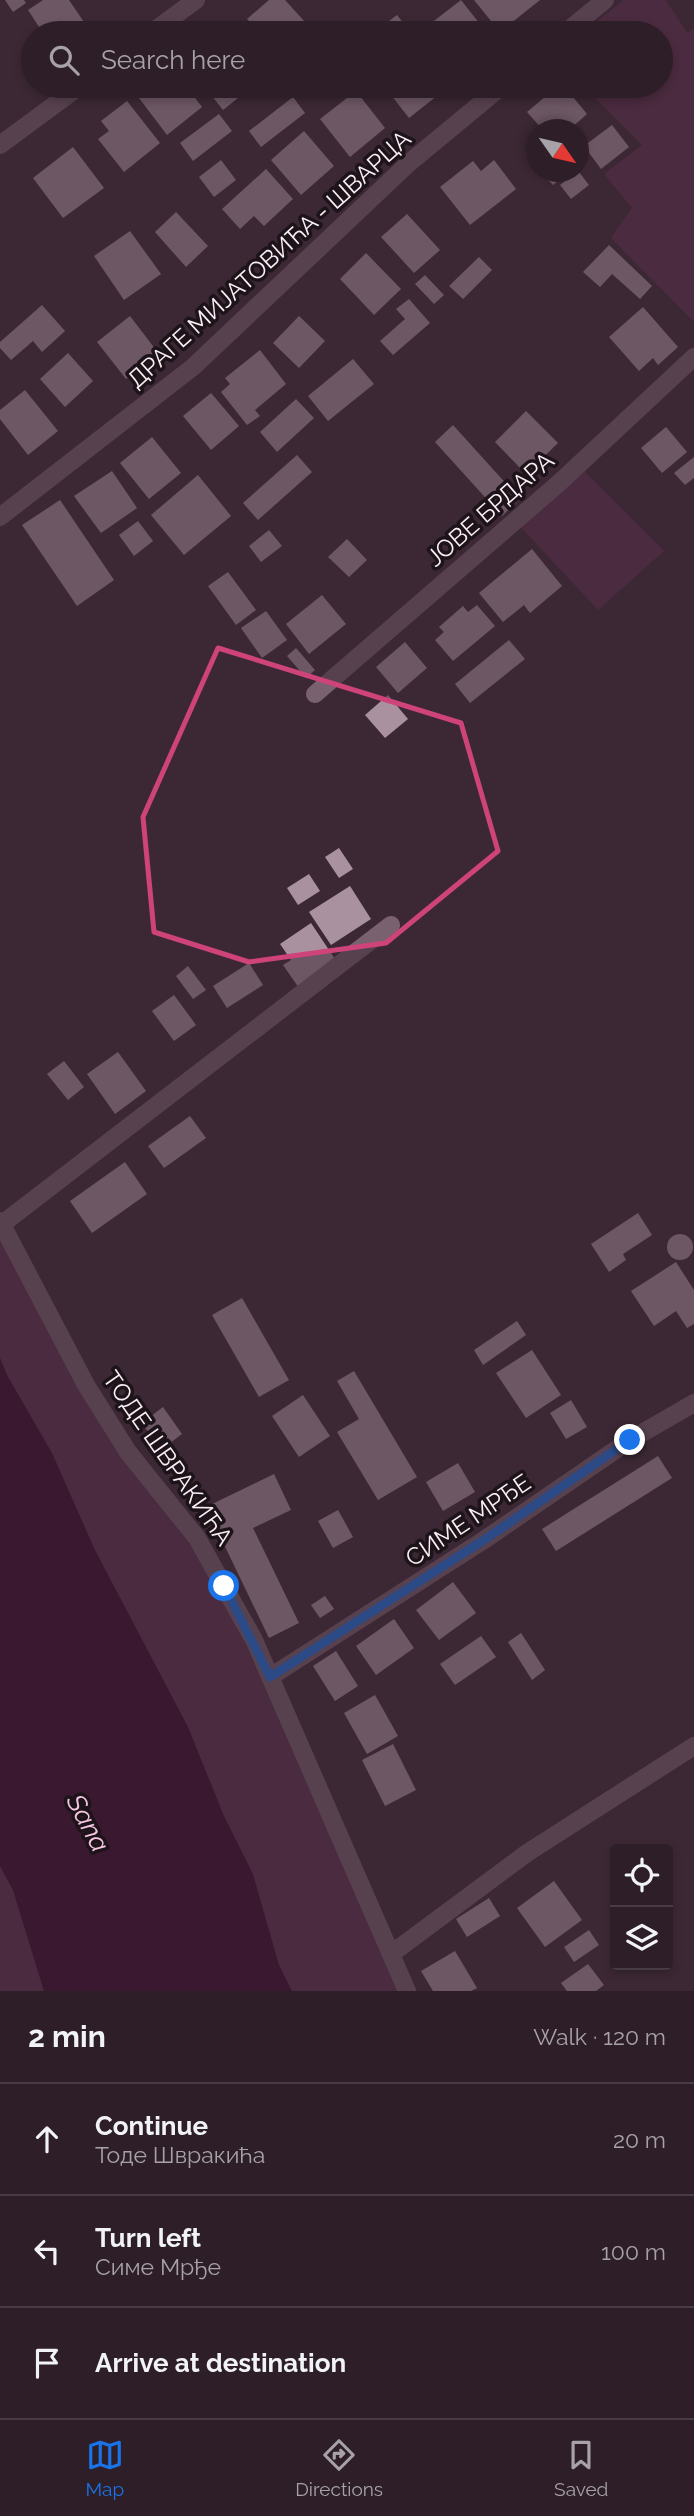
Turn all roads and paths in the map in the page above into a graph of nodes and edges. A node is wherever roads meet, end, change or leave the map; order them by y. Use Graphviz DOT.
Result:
graph roads {
  1 [pos="196,0"];
  2 [pos="605,0"];
  3 [pos="167,21"];
  4 [pos="580,21"];
  5 [pos="64,98"];
  6 [pos="488,98"];
  7 [pos="0,145"];
  8 [pos="694,357"];
  9 [pos="29,496"];
  10 [pos="0,499"];
  11 [pos="0,517"];
  12 [pos="316,694"];
  13 [pos="391,926"];
  14 [pos="1,1223"];
  15 [pos="694,1404"];
  16 [pos="270,1677"];
  17 [pos="694,1746"];
  18 [pos="391,1954"];
  19 [pos="407,1991"];
  1 -- 3 [label="street"];
  2 -- 4 [label="street"];
  5 -- 7 [label="street"];
  6 -- 9 [label="street, ДРАГЕ МИЈАТОВИЋА - ШВАРЦА"];
  8 -- 12 [label="street, ЈОВЕ БРДАРА"];
  9 -- 10 [label="street"];
  9 -- 11 [label="street, ДРАГЕ МИЈАТОВИЋА - ШВАРЦА"];
  13 -- 14 [label="street, ТОДЕ ШВРАКИЋА"];
  14 -- 16 [label="street, ТОДЕ ШВРАКИЋА"];
  15 -- 16 [label="street, СИМЕ МРЂЕ"];
  16 -- 18 [label="street, ТОДЕ ШВРАКИЋА"];
  17 -- 18 [label="street"];
  18 -- 19 [label="street, ТОДЕ ШВРАКИЋА"];
}
